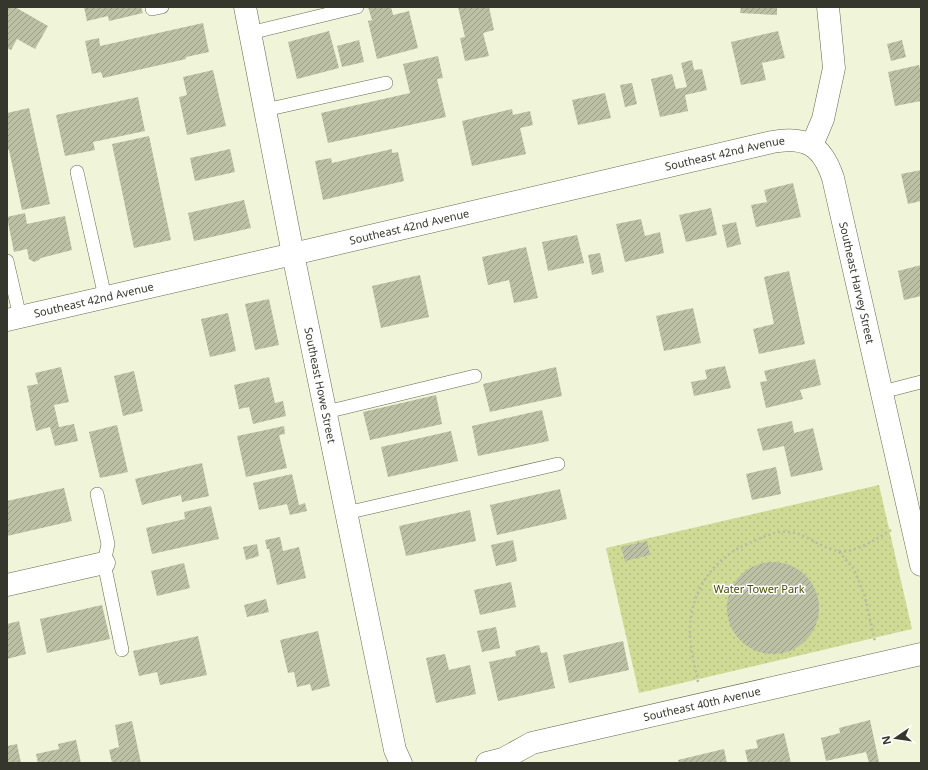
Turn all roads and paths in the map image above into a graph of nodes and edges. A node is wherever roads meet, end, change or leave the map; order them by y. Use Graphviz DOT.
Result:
graph roads {
  1 [pos="245,7"];
  2 [pos="357,7"];
  3 [pos="828,7"];
  4 [pos="250,33"];
  5 [pos="386,83"];
  6 [pos="265,110"];
  7 [pos="812,145"];
  8 [pos="77,172"];
  9 [pos="293,254"];
  10 [pos="7,261"];
  11 [pos="105,297"];
  12 [pos="14,318"];
  13 [pos="476,376"];
  14 [pos="921,382"];
  15 [pos="882,392"];
  16 [pos="326,412"];
  17 [pos="558,464"];
  18 [pos="98,494"];
  19 [pos="346,513"];
  20 [pos="910,517"];
  21 [pos="839,551"];
  22 [pos="104,564"];
  23 [pos="921,565"];
  24 [pos="7,585"];
  25 [pos="122,650"];
  26 [pos="921,654"];
  27 [pos="880,663"];
  28 [pos="703,704"];
  29 [pos="400,763"];
  30 [pos="487,763"];
  1 -- 4 [label="street, Southeast Howe Street"];
  2 -- 4 [label="lane"];
  3 -- 7 [label="street"];
  4 -- 6 [label="street, Southeast Howe Street"];
  5 -- 6 [label="lane"];
  6 -- 9 [label="street, Southeast Howe Street"];
  7 -- 9 [label="street, Southeast 42nd Avenue"];
  7 -- 15 [label="street, Southeast Harvey Street"];
  8 -- 11 [label="lane"];
  9 -- 11 [label="street, Southeast 42nd Avenue"];
  9 -- 16 [label="street, Southeast Howe Street"];
  10 -- 12 [label="lane"];
  11 -- 12 [label="street, Southeast 42nd Avenue"];
  13 -- 16 [label="lane"];
  14 -- 15 [label="lane"];
  15 -- 20 [label="street, Southeast Harvey Street"];
  16 -- 19 [label="street, Southeast Howe Street"];
  17 -- 19 [label="lane"];
  18 -- 22 [label="lane"];
  19 -- 29 [label="street, Southeast Howe Street"];
  20 -- 21 [label="path"];
  20 -- 23 [label="street, Southeast Harvey Street"];
  21 -- 27 [label="path"];
  21 -- 28 [label="path"];
  22 -- 24 [label="street"];
  22 -- 25 [label="lane"];
  26 -- 27 [label="street, Southeast 40th Avenue"];
  27 -- 28 [label="street, Southeast 40th Avenue"];
  28 -- 30 [label="street, Southeast 40th Avenue"];
}
